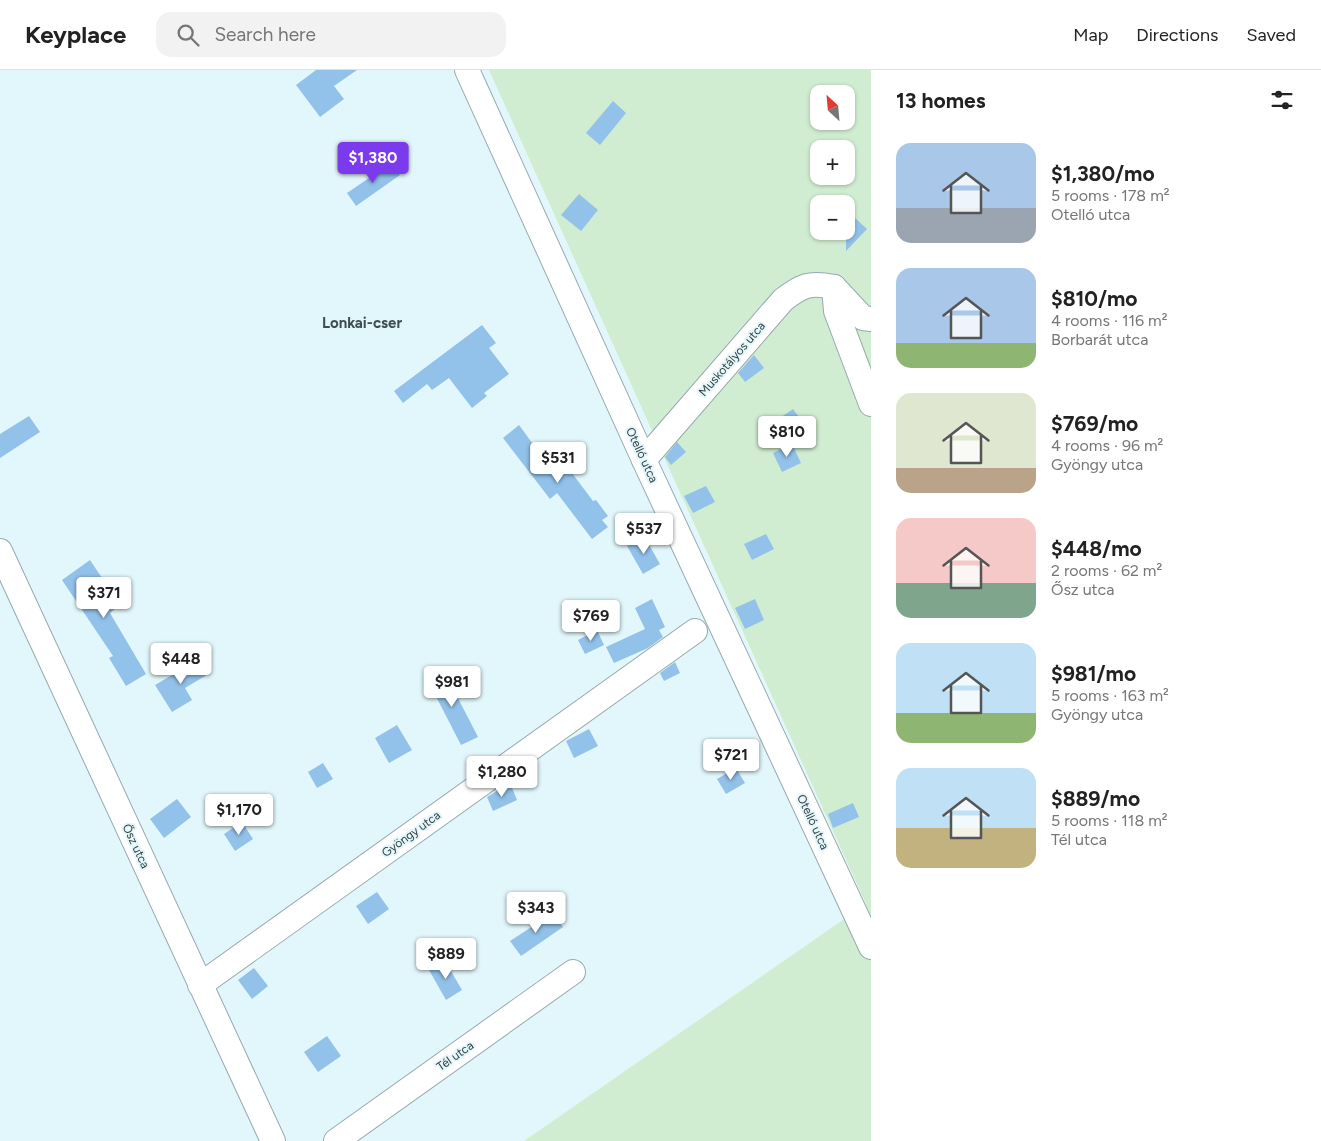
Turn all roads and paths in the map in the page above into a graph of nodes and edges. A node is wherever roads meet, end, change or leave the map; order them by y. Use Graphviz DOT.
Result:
graph roads {
  1 [pos="468,70"];
  2 [pos="834,287"];
  3 [pos="871,319"];
  4 [pos="871,404"];
  5 [pos="644,460"];
  6 [pos="0,551"];
  7 [pos="695,631"];
  8 [pos="871,947"];
  9 [pos="573,972"];
  10 [pos="200,985"];
  11 [pos="273,1141"];
  12 [pos="336,1141"];
  1 -- 5 [label="street, Otelló utca"];
  2 -- 3 [label="street"];
  2 -- 4 [label="street"];
  2 -- 5 [label="street, Muskotályos utca"];
  5 -- 8 [label="street, Otelló utca"];
  6 -- 10 [label="street, Ősz utca"];
  7 -- 10 [label="street, Gyöngy utca"];
  9 -- 12 [label="street, Tél utca"];
  10 -- 11 [label="street, Ősz utca"];
}
